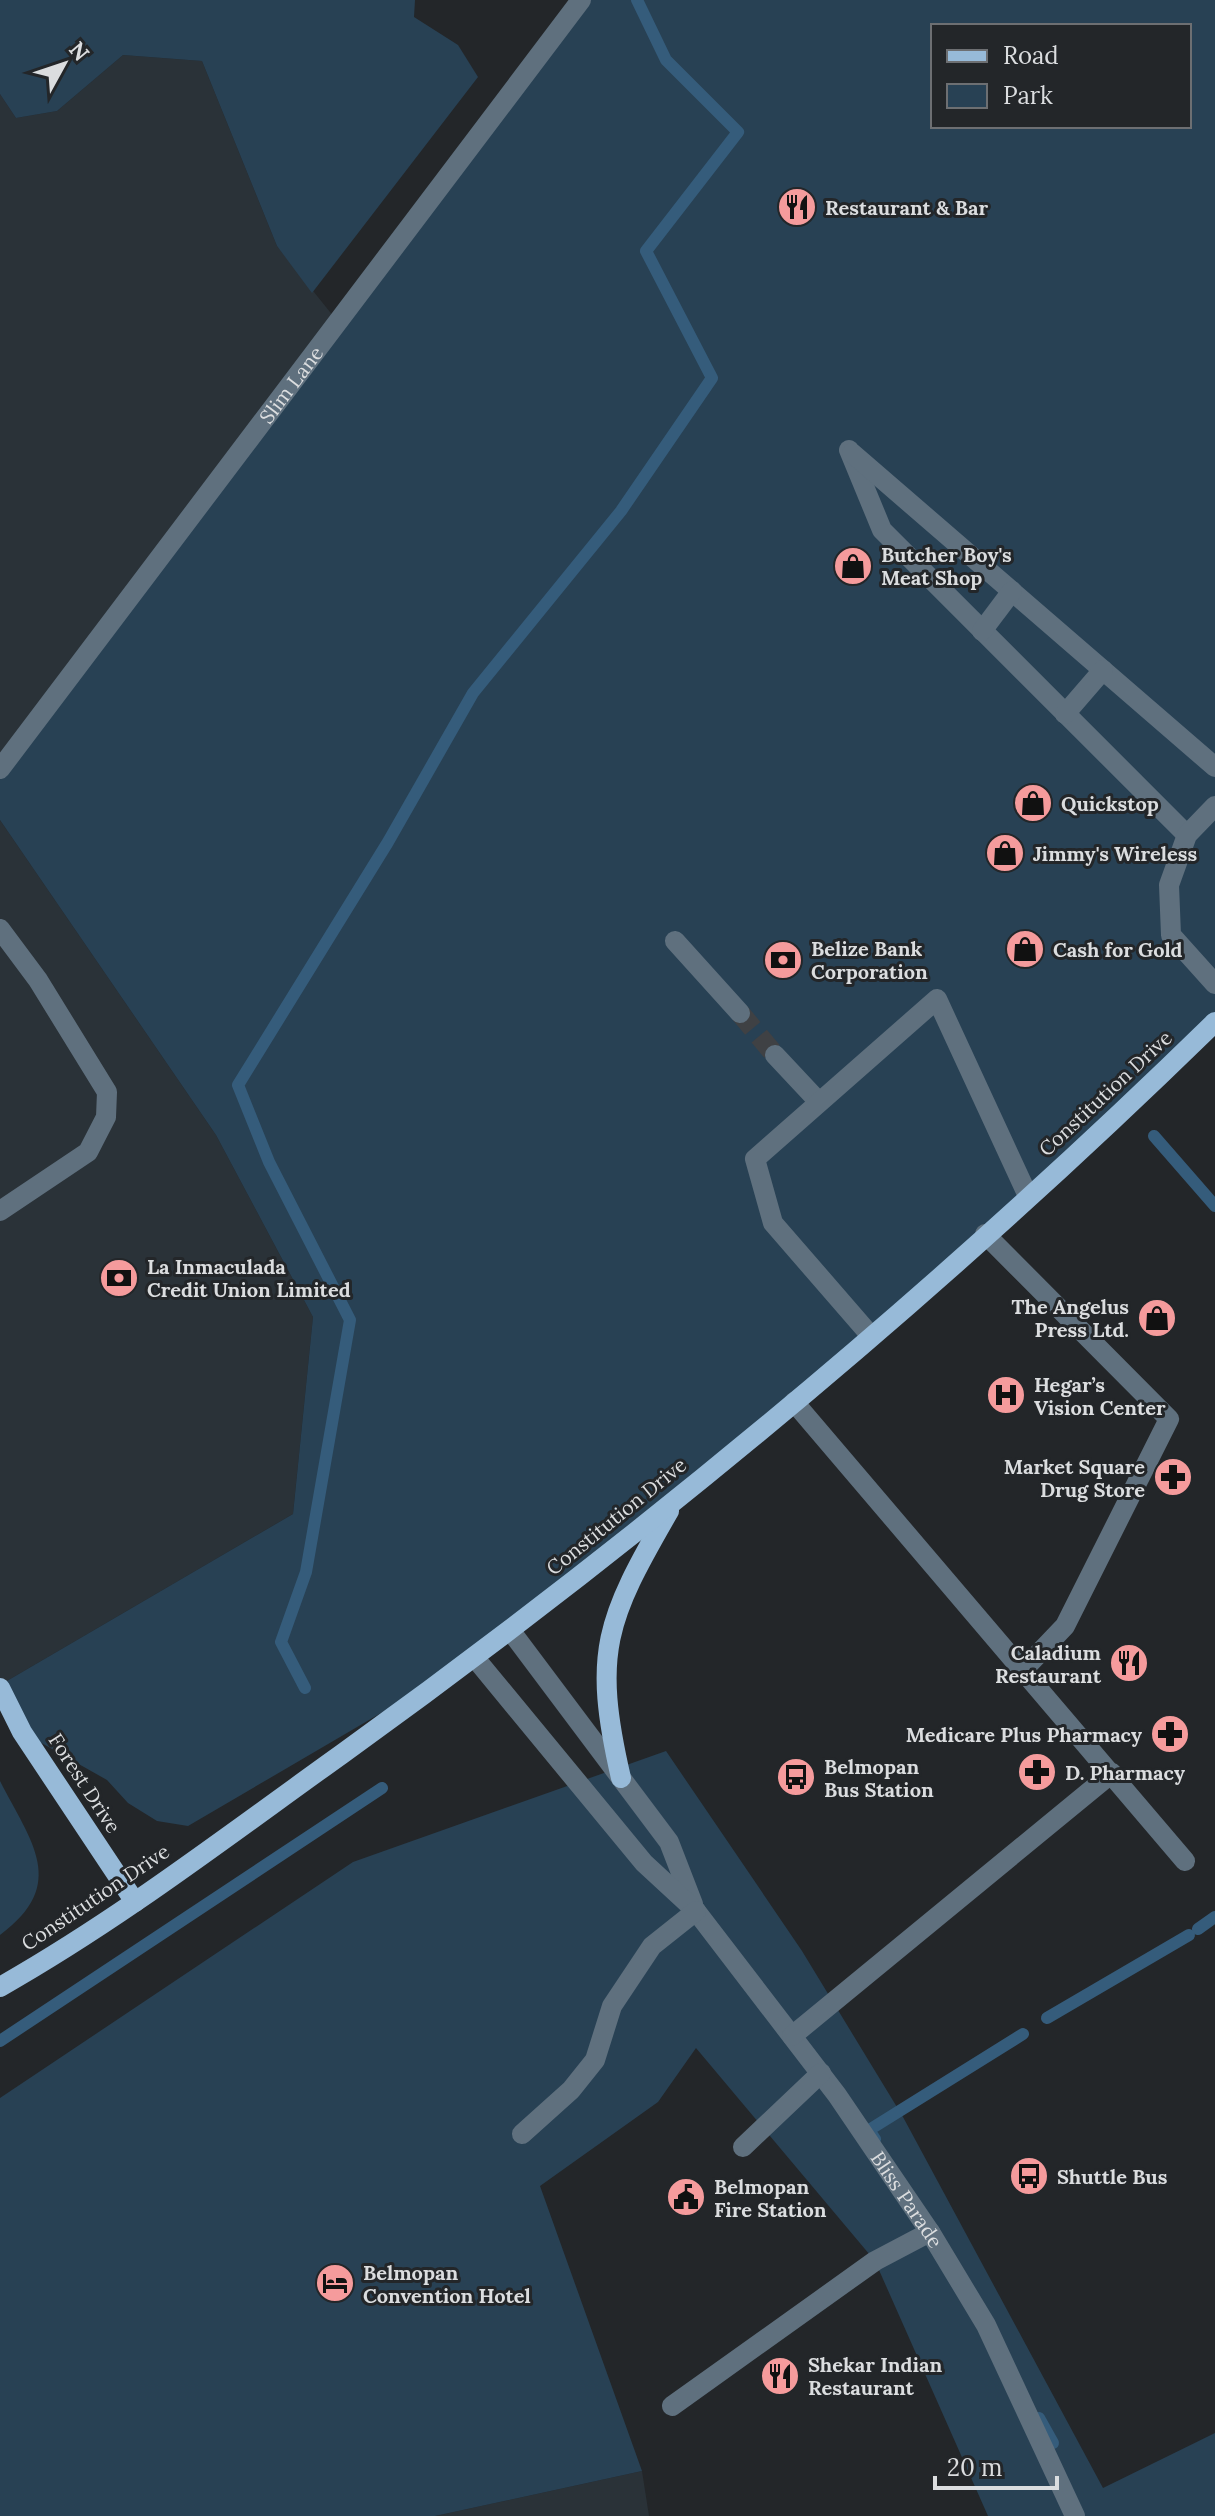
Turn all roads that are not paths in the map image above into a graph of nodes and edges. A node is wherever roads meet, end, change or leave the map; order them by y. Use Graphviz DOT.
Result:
graph roads {
  1 [pos="581,0"];
  2 [pos="1012,591"];
  3 [pos="982,631"];
  4 [pos="1103,670"];
  5 [pos="1065,714"];
  6 [pos="1215,767"];
  7 [pos="0,769"];
  8 [pos="1215,806"];
  9 [pos="1187,835"];
  10 [pos="0,929"];
  11 [pos="675,941"];
  12 [pos="1215,984"];
  13 [pos="740,1013"];
  14 [pos="1215,1022"];
  15 [pos="775,1055"];
  16 [pos="819,1102"];
  17 [pos="1028,1196"];
  18 [pos="0,1211"];
  19 [pos="985,1234"];
  20 [pos="871,1336"];
  21 [pos="794,1402"];
  22 [pos="675,1501"];
  23 [pos="510,1630"];
  24 [pos="475,1658"];
  25 [pos="1023,1670"];
  26 [pos="0,1688"];
  27 [pos="1112,1773"];
  28 [pos="621,1778"];
  29 [pos="1185,1861"];
  30 [pos="135,1902"];
  31 [pos="696,1911"];
  32 [pos="0,1987"];
  33 [pos="792,2036"];
  34 [pos="821,2073"];
  35 [pos="522,2134"];
  36 [pos="743,2147"];
  37 [pos="930,2232"];
  38 [pos="672,2406"];
  39 [pos="1075,2516"];
  1 -- 7 [label="street, Slim Lane"];
  2 -- 3 [label="street"];
  2 -- 3 [label="street"];
  2 -- 4 [label="street"];
  3 -- 5 [label="street"];
  4 -- 5 [label="street"];
  4 -- 6 [label="street"];
  5 -- 9 [label="street"];
  8 -- 9 [label="street"];
  9 -- 12 [label="street"];
  10 -- 18 [label="street"];
  11 -- 13 [label="street"];
  14 -- 17 [label="main road, Constitution Drive"];
  15 -- 16 [label="street"];
  16 -- 17 [label="street"];
  16 -- 20 [label="street"];
  17 -- 19 [label="main road, Constitution Drive"];
  19 -- 20 [label="main road, Constitution Drive"];
  19 -- 25 [label="street"];
  20 -- 21 [label="main road, Constitution Drive"];
  21 -- 22 [label="main road, Constitution Drive"];
  21 -- 25 [label="street"];
  22 -- 23 [label="main road, Constitution Drive"];
  22 -- 28 [label="main road"];
  23 -- 24 [label="main road, Constitution Drive"];
  23 -- 28 [label="street, Bliss Parade"];
  24 -- 30 [label="main road, Constitution Drive"];
  24 -- 31 [label="street, Bliss Parade"];
  25 -- 27 [label="street"];
  26 -- 30 [label="main road, Forest Drive"];
  27 -- 29 [label="street"];
  27 -- 33 [label="street"];
  28 -- 31 [label="street, Bliss Parade"];
  30 -- 32 [label="main road, Constitution Drive"];
  31 -- 33 [label="street, Bliss Parade"];
  31 -- 35 [label="street"];
  33 -- 34 [label="street, Bliss Parade"];
  34 -- 36 [label="street"];
  34 -- 37 [label="street, Bliss Parade"];
  37 -- 38 [label="street"];
  37 -- 39 [label="street, Bliss Parade"];
}
